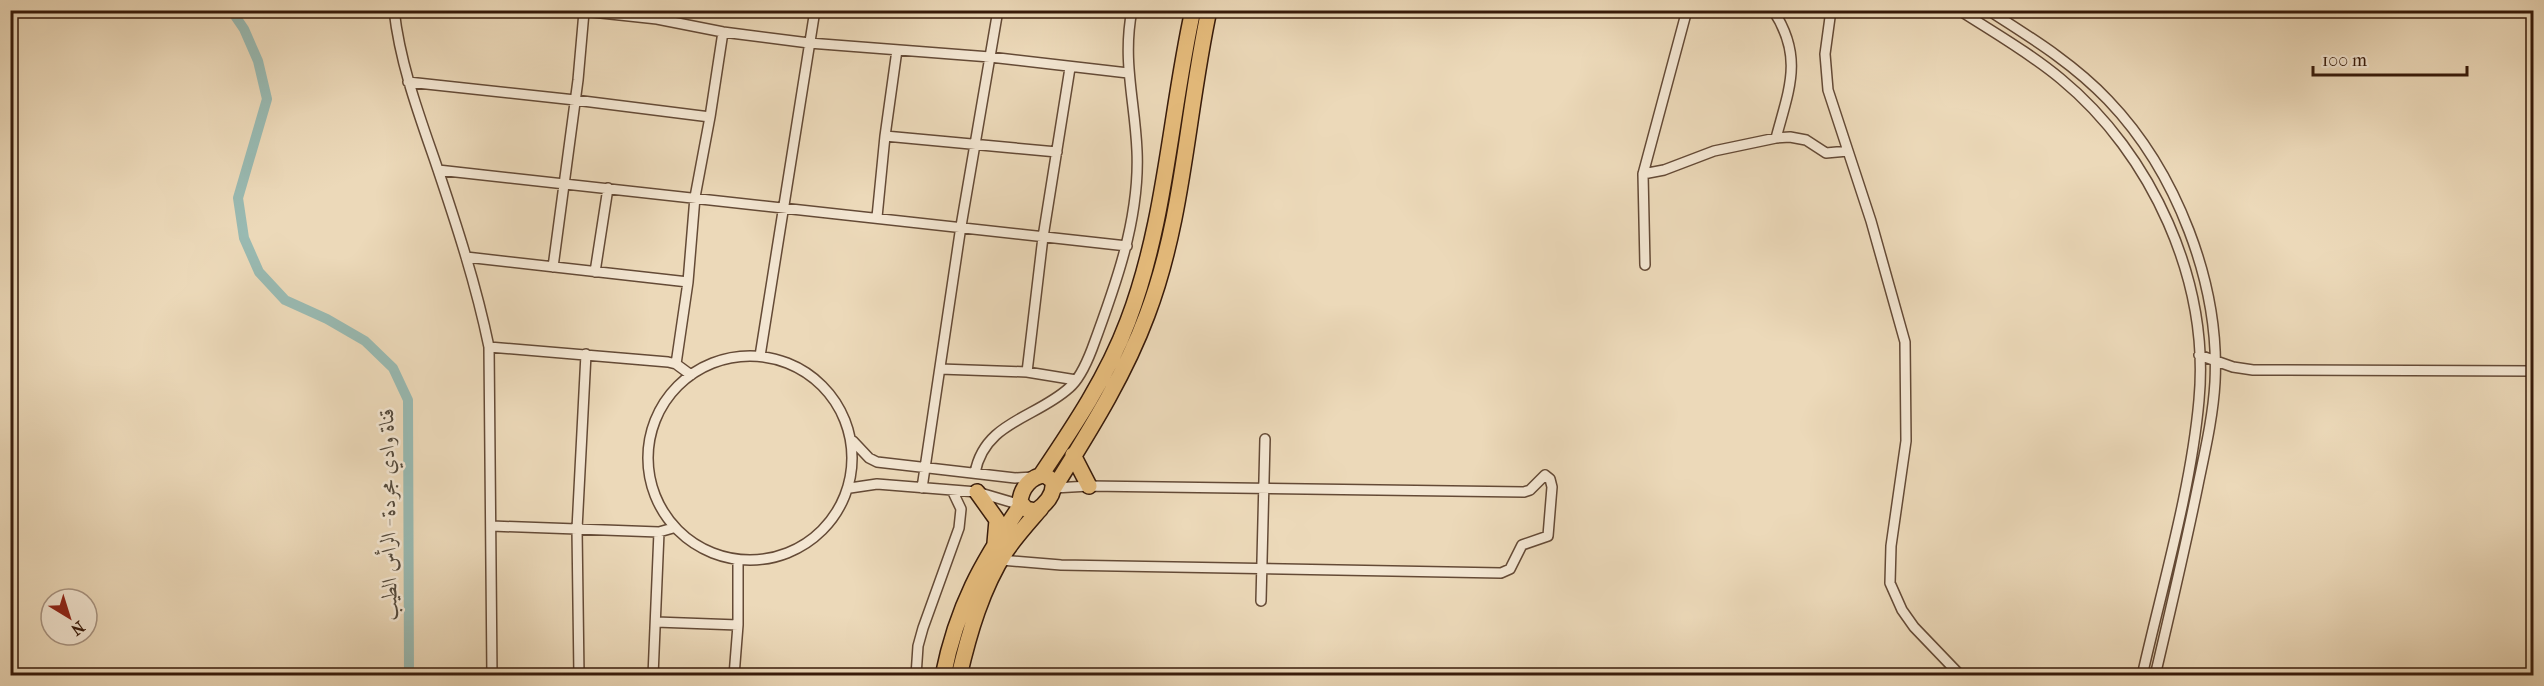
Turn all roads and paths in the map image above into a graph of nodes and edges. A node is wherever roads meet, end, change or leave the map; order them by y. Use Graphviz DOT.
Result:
graph roads {
  1 [pos="394,10"];
  2 [pos="573,10"];
  3 [pos="815,10"];
  4 [pos="998,10"];
  5 [pos="1132,10"];
  6 [pos="1193,10"];
  7 [pos="1209,10"];
  8 [pos="1687,10"];
  9 [pos="1773,10"];
  10 [pos="1831,10"];
  11 [pos="1959,10"];
  12 [pos="1988,10"];
  13 [pos="584,12"];
  14 [pos="595,12"];
  15 [pos="658,15"];
  16 [pos="723,32"];
  17 [pos="809,43"];
  18 [pos="897,50"];
  19 [pos="990,57"];
  20 [pos="1070,68"];
  21 [pos="1128,73"];
  22 [pos="408,82"];
  23 [pos="575,99"];
  24 [pos="710,117"];
  25 [pos="885,136"];
  26 [pos="1776,138"];
  27 [pos="975,145"];
  28 [pos="1848,151"];
  29 [pos="1057,152"];
  30 [pos="438,170"];
  31 [pos="1643,174"];
  32 [pos="563,182"];
  33 [pos="608,188"];
  34 [pos="695,197"];
  35 [pos="782,206"];
  36 [pos="877,217"];
  37 [pos="961,226"];
  38 [pos="1043,237"];
  39 [pos="1127,246"];
  40 [pos="466,258"];
  41 [pos="1645,265"];
  42 [pos="553,267"];
  43 [pos="595,272"];
  44 [pos="688,282"];
  45 [pos="489,347"];
  46 [pos="586,354"];
  47 [pos="2199,355"];
  48 [pos="760,356"];
  49 [pos="2215,362"];
  50 [pos="675,363"];
  51 [pos="940,369"];
  52 [pos="2534,371"];
  53 [pos="1027,372"];
  54 [pos="691,375"];
  55 [pos="1076,380"];
  56 [pos="1265,438"];
  57 [pos="853,441"];
  58 [pos="1073,455"];
  59 [pos="924,468"];
  60 [pos="975,472"];
  61 [pos="1038,476"];
  62 [pos="1089,486"];
  63 [pos="850,488"];
  64 [pos="922,488"];
  65 [pos="1264,488"];
  66 [pos="1054,489"];
  67 [pos="952,490"];
  68 [pos="977,492"];
  69 [pos="1022,505"];
  70 [pos="1041,508"];
  71 [pos="492,525"];
  72 [pos="673,528"];
  73 [pos="577,529"];
  74 [pos="659,531"];
  75 [pos="995,543"];
  76 [pos="738,560"];
  77 [pos="1001,560"];
  78 [pos="1262,569"];
  79 [pos="1261,601"];
  80 [pos="656,622"];
  81 [pos="738,625"];
  82 [pos="492,675"];
  83 [pos="579,675"];
  84 [pos="652,675"];
  85 [pos="734,675"];
  86 [pos="916,675"];
  87 [pos="943,675"];
  88 [pos="959,675"];
  89 [pos="1961,675"];
  90 [pos="2142,675"];
  91 [pos="2155,675"];
  1 -- 22 [label="street"];
  2 -- 13 [label="street"];
  3 -- 17 [label="street"];
  4 -- 19 [label="street"];
  5 -- 21 [label="street"];
  6 -- 61 [label="highway"];
  7 -- 58 [label="highway"];
  8 -- 31 [label="street"];
  9 -- 26 [label="street"];
  10 -- 28 [label="street"];
  11 -- 47 [label="street"];
  12 -- 49 [label="street"];
  13 -- 14 [label="street"];
  13 -- 23 [label="street"];
  14 -- 15 [label="street"];
  15 -- 16 [label="street"];
  16 -- 17 [label="street"];
  16 -- 24 [label="street"];
  17 -- 18 [label="street"];
  17 -- 35 [label="street"];
  18 -- 19 [label="street"];
  18 -- 25 [label="street"];
  19 -- 20 [label="street"];
  19 -- 27 [label="street"];
  20 -- 21 [label="street"];
  20 -- 29 [label="street"];
  21 -- 39 [label="street"];
  22 -- 23 [label="street"];
  22 -- 30 [label="street"];
  23 -- 24 [label="street"];
  23 -- 32 [label="street"];
  24 -- 34 [label="street"];
  25 -- 27 [label="street"];
  25 -- 36 [label="street"];
  26 -- 28 [label="street"];
  26 -- 31 [label="street"];
  27 -- 29 [label="street"];
  27 -- 37 [label="street"];
  28 -- 89 [label="street"];
  29 -- 38 [label="street"];
  30 -- 32 [label="street"];
  30 -- 40 [label="street"];
  31 -- 41 [label="street"];
  32 -- 33 [label="street"];
  32 -- 42 [label="street"];
  33 -- 34 [label="street"];
  33 -- 43 [label="street"];
  34 -- 35 [label="street"];
  34 -- 44 [label="street"];
  35 -- 36 [label="street"];
  35 -- 48 [label="street"];
  36 -- 37 [label="street"];
  37 -- 38 [label="street"];
  37 -- 51 [label="street"];
  38 -- 39 [label="street"];
  38 -- 53 [label="street"];
  39 -- 55 [label="street"];
  40 -- 42 [label="street"];
  40 -- 45 [label="street"];
  42 -- 43 [label="street"];
  43 -- 44 [label="street"];
  44 -- 50 [label="street"];
  45 -- 46 [label="street"];
  45 -- 71 [label="street"];
  46 -- 50 [label="street"];
  46 -- 73 [label="street"];
  47 -- 49 [label="street"];
  47 -- 90 [label="street"];
  48 -- 54 [label="street"];
  48 -- 57 [label="street"];
  49 -- 52 [label="street"];
  49 -- 91 [label="street"];
  50 -- 54 [label="street"];
  51 -- 53 [label="street"];
  51 -- 59 [label="street"];
  53 -- 55 [label="street"];
  54 -- 72 [label="street"];
  55 -- 60 [label="street"];
  56 -- 65 [label="street"];
  57 -- 59 [label="street"];
  57 -- 63 [label="street"];
  58 -- 62 [label="highway"];
  58 -- 66 [label="highway"];
  59 -- 60 [label="street"];
  59 -- 64 [label="street"];
  60 -- 61 [label="street"];
  61 -- 66 [label="highway"];
  61 -- 69 [label="highway"];
  62 -- 65 [label="street"];
  62 -- 66 [label="street"];
  63 -- 64 [label="street"];
  63 -- 76 [label="street"];
  64 -- 67 [label="street"];
  65 -- 78 [label="street"];
  65 -- 78 [label="street"];
  66 -- 70 [label="highway"];
  67 -- 68 [label="street"];
  67 -- 86 [label="street"];
  68 -- 69 [label="street"];
  68 -- 75 [label="highway"];
  69 -- 70 [label="highway"];
  69 -- 75 [label="highway"];
  70 -- 77 [label="highway"];
  71 -- 73 [label="street"];
  71 -- 82 [label="street"];
  72 -- 74 [label="street"];
  72 -- 76 [label="street"];
  73 -- 74 [label="street"];
  73 -- 83 [label="street"];
  74 -- 80 [label="street"];
  75 -- 87 [label="highway"];
  76 -- 81 [label="street"];
  77 -- 78 [label="street"];
  77 -- 88 [label="highway"];
  78 -- 79 [label="street"];
  80 -- 81 [label="street"];
  80 -- 84 [label="street"];
  81 -- 85 [label="street"];
}
